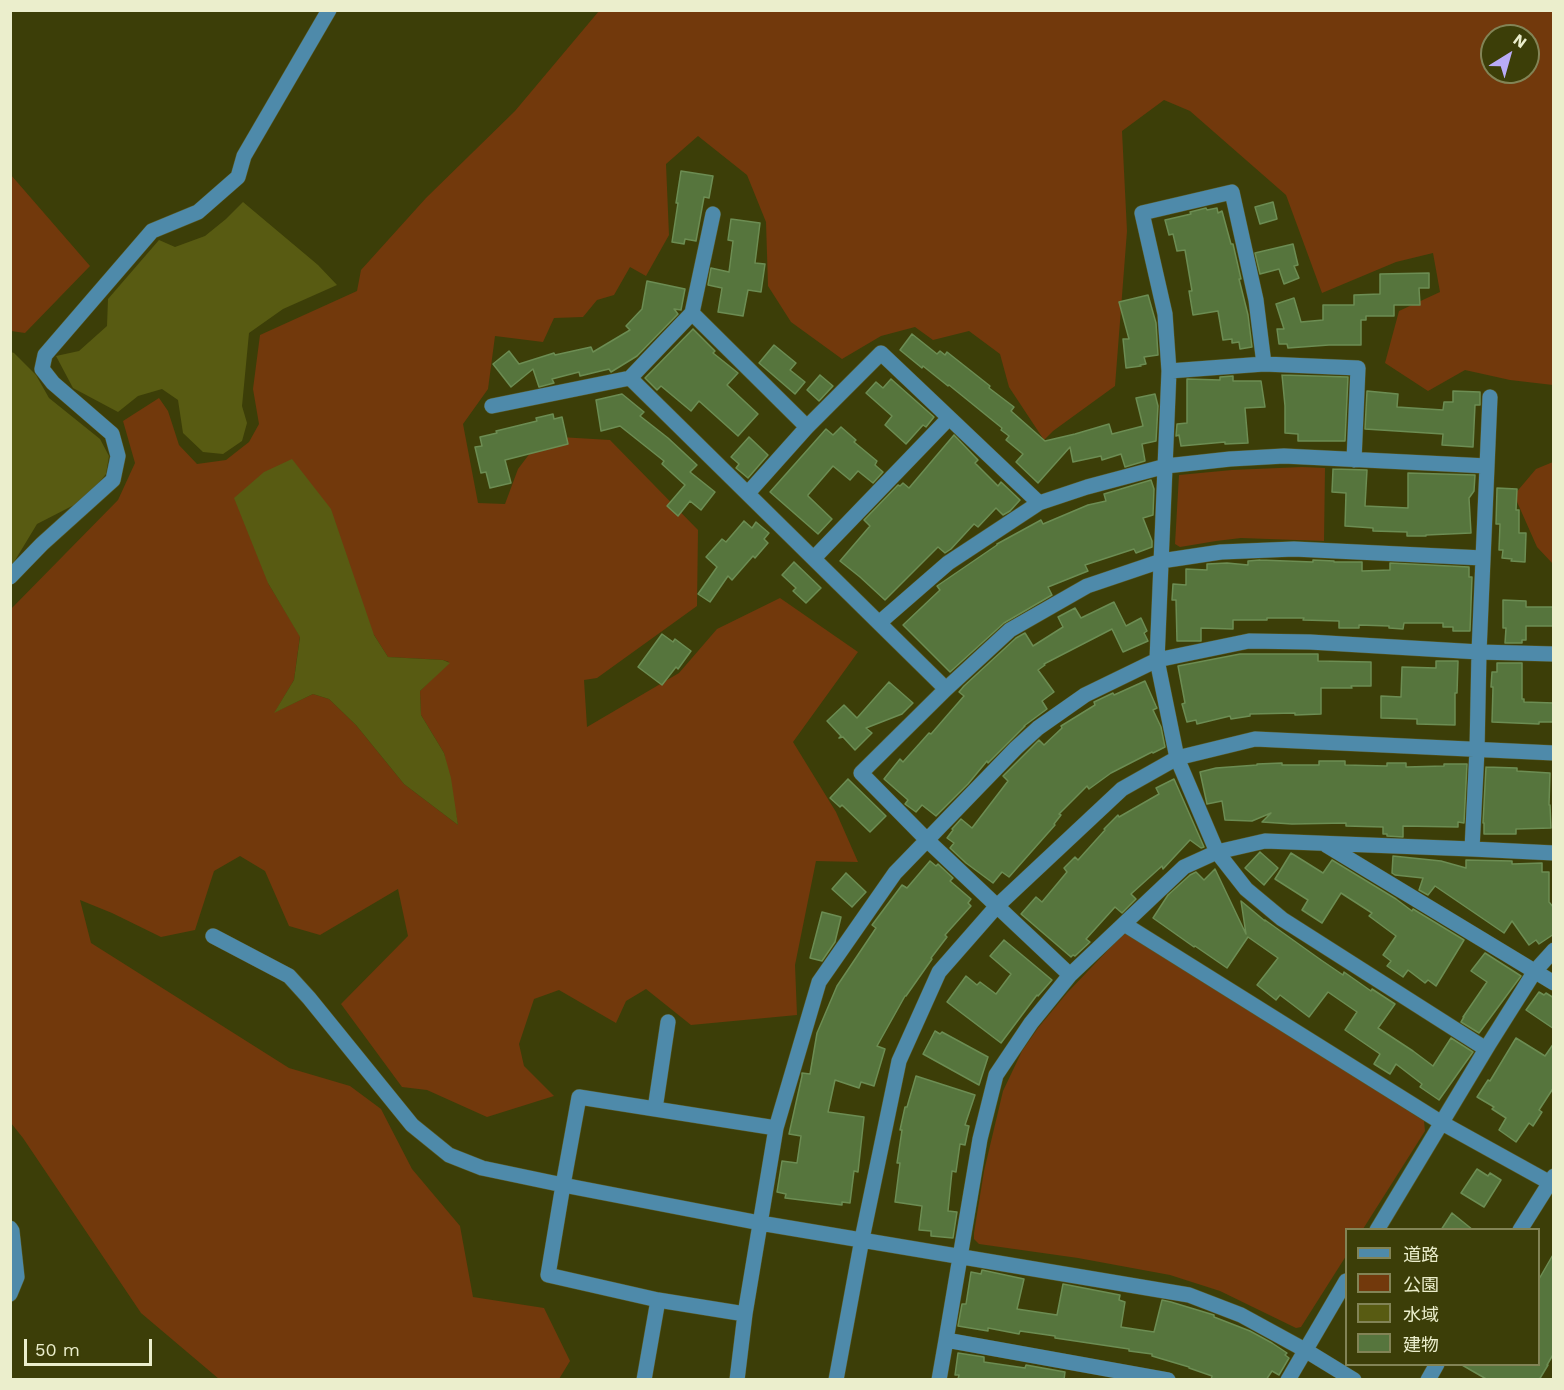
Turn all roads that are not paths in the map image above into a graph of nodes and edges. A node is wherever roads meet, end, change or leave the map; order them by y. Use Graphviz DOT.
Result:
graph roads {
  1 [pos="328,10"];
  2 [pos="713,214"];
  3 [pos="692,313"];
  4 [pos="1264,364"];
  5 [pos="1169,371"];
  6 [pos="630,378"];
  7 [pos="1490,397"];
  8 [pos="492,406"];
  9 [pos="949,418"];
  10 [pos="807,428"];
  11 [pos="1354,459"];
  12 [pos="1166,466"];
  13 [pos="1486,466"];
  14 [pos="748,494"];
  15 [pos="1039,503"];
  16 [pos="814,558"];
  17 [pos="1483,558"];
  18 [pos="1161,561"];
  19 [pos="10,577"];
  20 [pos="879,623"];
  21 [pos="1479,652"];
  22 [pos="1554,654"];
  23 [pos="1157,660"];
  24 [pos="946,689"];
  25 [pos="1477,750"];
  26 [pos="1554,753"];
  27 [pos="1177,758"];
  28 [pos="927,840"];
  29 [pos="1324,843"];
  30 [pos="1472,849"];
  31 [pos="1217,852"];
  32 [pos="1554,853"];
  33 [pos="996,907"];
  34 [pos="1124,924"];
  35 [pos="213,936"];
  36 [pos="1554,950"];
  37 [pos="1535,971"];
  38 [pos="1070,975"];
  39 [pos="1554,983"];
  40 [pos="668,1022"];
  41 [pos="1486,1049"];
  42 [pos="655,1109"];
  43 [pos="1442,1123"];
  44 [pos="776,1128"];
  45 [pos="1552,1181"];
  46 [pos="563,1185"];
  47 [pos="760,1222"];
  48 [pos="10,1228"];
  49 [pos="1378,1228"];
  50 [pos="1521,1228"];
  51 [pos="862,1239"];
  52 [pos="959,1256"];
  53 [pos="1345,1284"];
  54 [pos="10,1294"];
  55 [pos="658,1300"];
  56 [pos="745,1314"];
  57 [pos="946,1340"];
  58 [pos="1305,1350"];
  59 [pos="1436,1366"];
  60 [pos="644,1380"];
  61 [pos="737,1380"];
  62 [pos="836,1380"];
  63 [pos="939,1380"];
  64 [pos="1168,1380"];
  65 [pos="1288,1380"];
  66 [pos="1354,1380"];
  67 [pos="1428,1380"];
  1 -- 19 [label="street"];
  2 -- 3 [label="street"];
  3 -- 6 [label="street"];
  3 -- 10 [label="street"];
  4 -- 5 [label="street"];
  4 -- 5 [label="street"];
  4 -- 11 [label="street"];
  5 -- 12 [label="street"];
  6 -- 8 [label="street"];
  6 -- 14 [label="street"];
  7 -- 13 [label="street"];
  9 -- 10 [label="street"];
  9 -- 15 [label="street"];
  9 -- 16 [label="street"];
  10 -- 14 [label="street"];
  11 -- 12 [label="street"];
  11 -- 13 [label="street"];
  12 -- 15 [label="street"];
  12 -- 18 [label="street"];
  13 -- 17 [label="street"];
  14 -- 16 [label="street"];
  15 -- 20 [label="street"];
  16 -- 20 [label="street"];
  17 -- 18 [label="street"];
  17 -- 21 [label="street"];
  18 -- 23 [label="street"];
  18 -- 24 [label="street"];
  20 -- 24 [label="street"];
  21 -- 22 [label="street"];
  21 -- 23 [label="street"];
  21 -- 25 [label="street"];
  23 -- 27 [label="street"];
  23 -- 28 [label="street"];
  24 -- 28 [label="street"];
  25 -- 26 [label="street"];
  25 -- 27 [label="street"];
  25 -- 30 [label="street"];
  27 -- 31 [label="street"];
  27 -- 33 [label="street"];
  28 -- 33 [label="street"];
  28 -- 44 [label="street"];
  29 -- 30 [label="street"];
  29 -- 31 [label="street"];
  29 -- 37 [label="street"];
  30 -- 32 [label="street"];
  31 -- 34 [label="street"];
  31 -- 41 [label="street"];
  33 -- 38 [label="street"];
  33 -- 51 [label="street"];
  34 -- 38 [label="street"];
  34 -- 43 [label="street"];
  35 -- 46 [label="street"];
  36 -- 37 [label="street"];
  37 -- 39 [label="street"];
  37 -- 41 [label="street"];
  38 -- 52 [label="street"];
  40 -- 42 [label="street"];
  41 -- 43 [label="street"];
  42 -- 44 [label="street"];
  42 -- 46 [label="street"];
  43 -- 45 [label="street"];
  43 -- 49 [label="street"];
  44 -- 47 [label="street"];
  45 -- 50 [label="street"];
  46 -- 47 [label="street"];
  46 -- 55 [label="street"];
  47 -- 51 [label="street"];
  47 -- 56 [label="street"];
  48 -- 54 [label="street"];
  51 -- 52 [label="street"];
  51 -- 62 [label="street"];
  52 -- 57 [label="street"];
  52 -- 58 [label="street"];
  53 -- 58 [label="street"];
  55 -- 56 [label="street"];
  55 -- 60 [label="street"];
  56 -- 61 [label="street"];
  57 -- 63 [label="street"];
  57 -- 64 [label="street"];
  58 -- 65 [label="street"];
  58 -- 66 [label="street"];
  59 -- 67 [label="street"];
}
